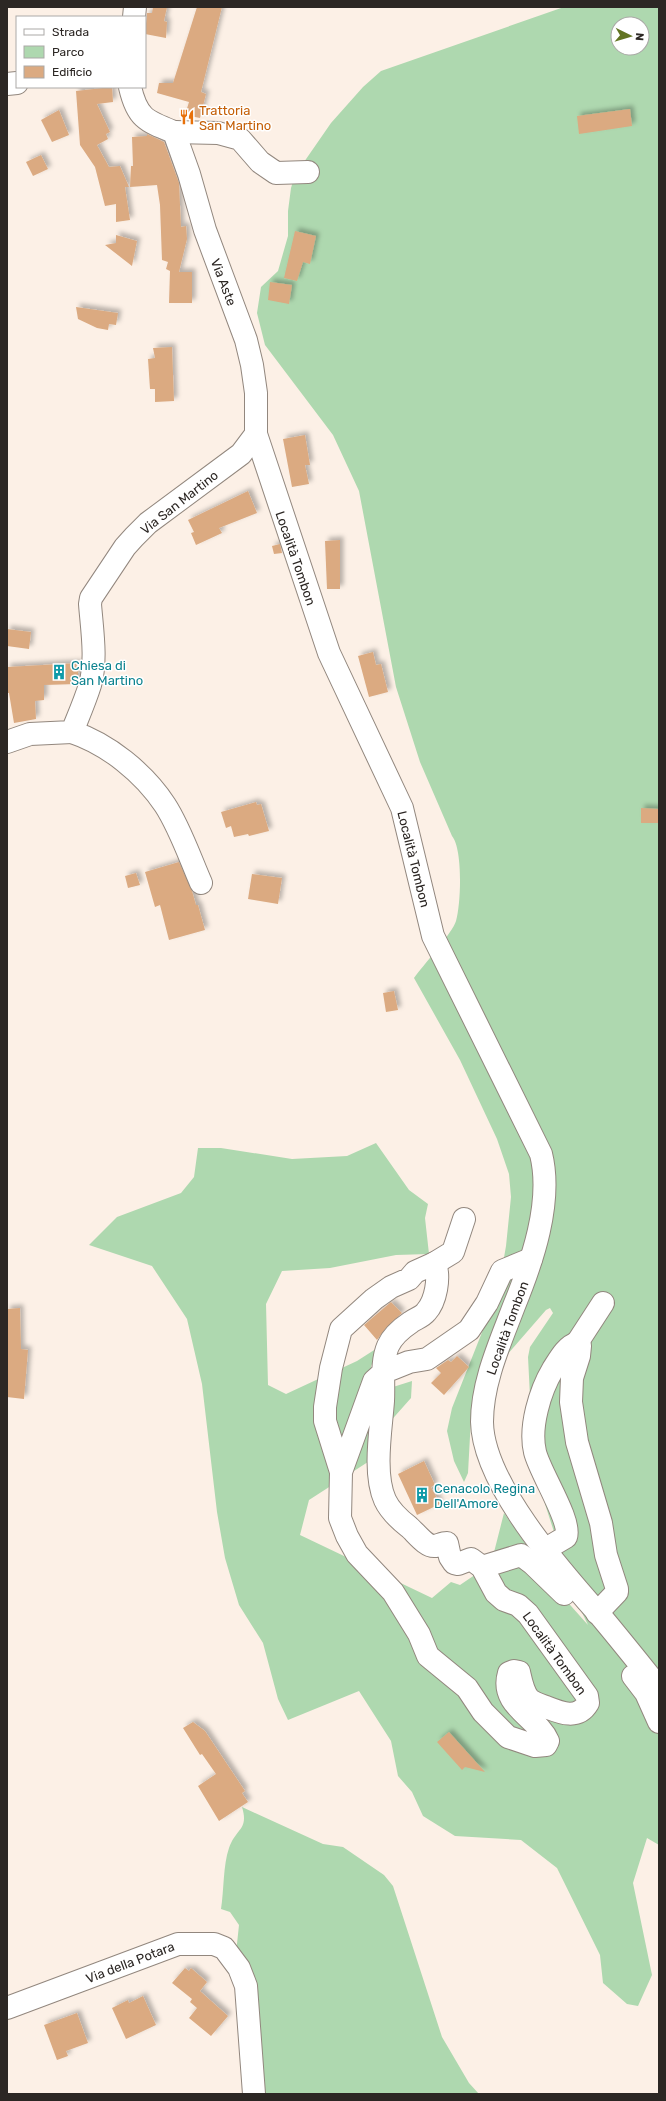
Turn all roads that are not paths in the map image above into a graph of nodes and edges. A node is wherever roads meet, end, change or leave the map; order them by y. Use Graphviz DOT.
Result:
graph roads {
  1 [pos="130,88"];
  2 [pos="174,132"];
  3 [pos="308,172"];
  4 [pos="256,434"];
  5 [pos="72,732"];
  6 [pos="7,742"];
  7 [pos="202,883"];
  8 [pos="464,1219"];
  9 [pos="531,1259"];
  10 [pos="435,1263"];
  11 [pos="603,1303"];
  12 [pos="578,1343"];
  13 [pos="384,1372"];
  14 [pos="341,1472"];
  15 [pos="544,1550"];
  16 [pos="482,1567"];
  17 [pos="597,1613"];
  18 [pos="659,1688"];
  19 [pos="659,1722"];
  20 [pos="7,2008"];
  21 [pos="254,2094"];
  1 -- 2 [label="street"];
  2 -- 3 [label="street"];
  2 -- 4 [label="street, Via Aste"];
  4 -- 5 [label="street, Via San Martino"];
  4 -- 9 [label="street, Località Tombon"];
  5 -- 6 [label="street"];
  5 -- 7 [label="street"];
  8 -- 10 [label="street, Località Tombon"];
  9 -- 13 [label="street, Località Tombon"];
  9 -- 15 [label="street, Località Tombon"];
  10 -- 13 [label="street, Località Tombon"];
  10 -- 14 [label="street, Località Tombon"];
  11 -- 12 [label="street"];
  12 -- 15 [label="street"];
  12 -- 17 [label="street"];
  13 -- 14 [label="street, Località Tombon"];
  13 -- 16 [label="street, Località Tombon"];
  14 -- 16 [label="street, Località Tombon"];
  15 -- 17 [label="street, Località Tombon"];
  16 -- 19 [label="street"];
  17 -- 18 [label="street, Località Tombon"];
  20 -- 21 [label="street, Via della Potara"];
}
